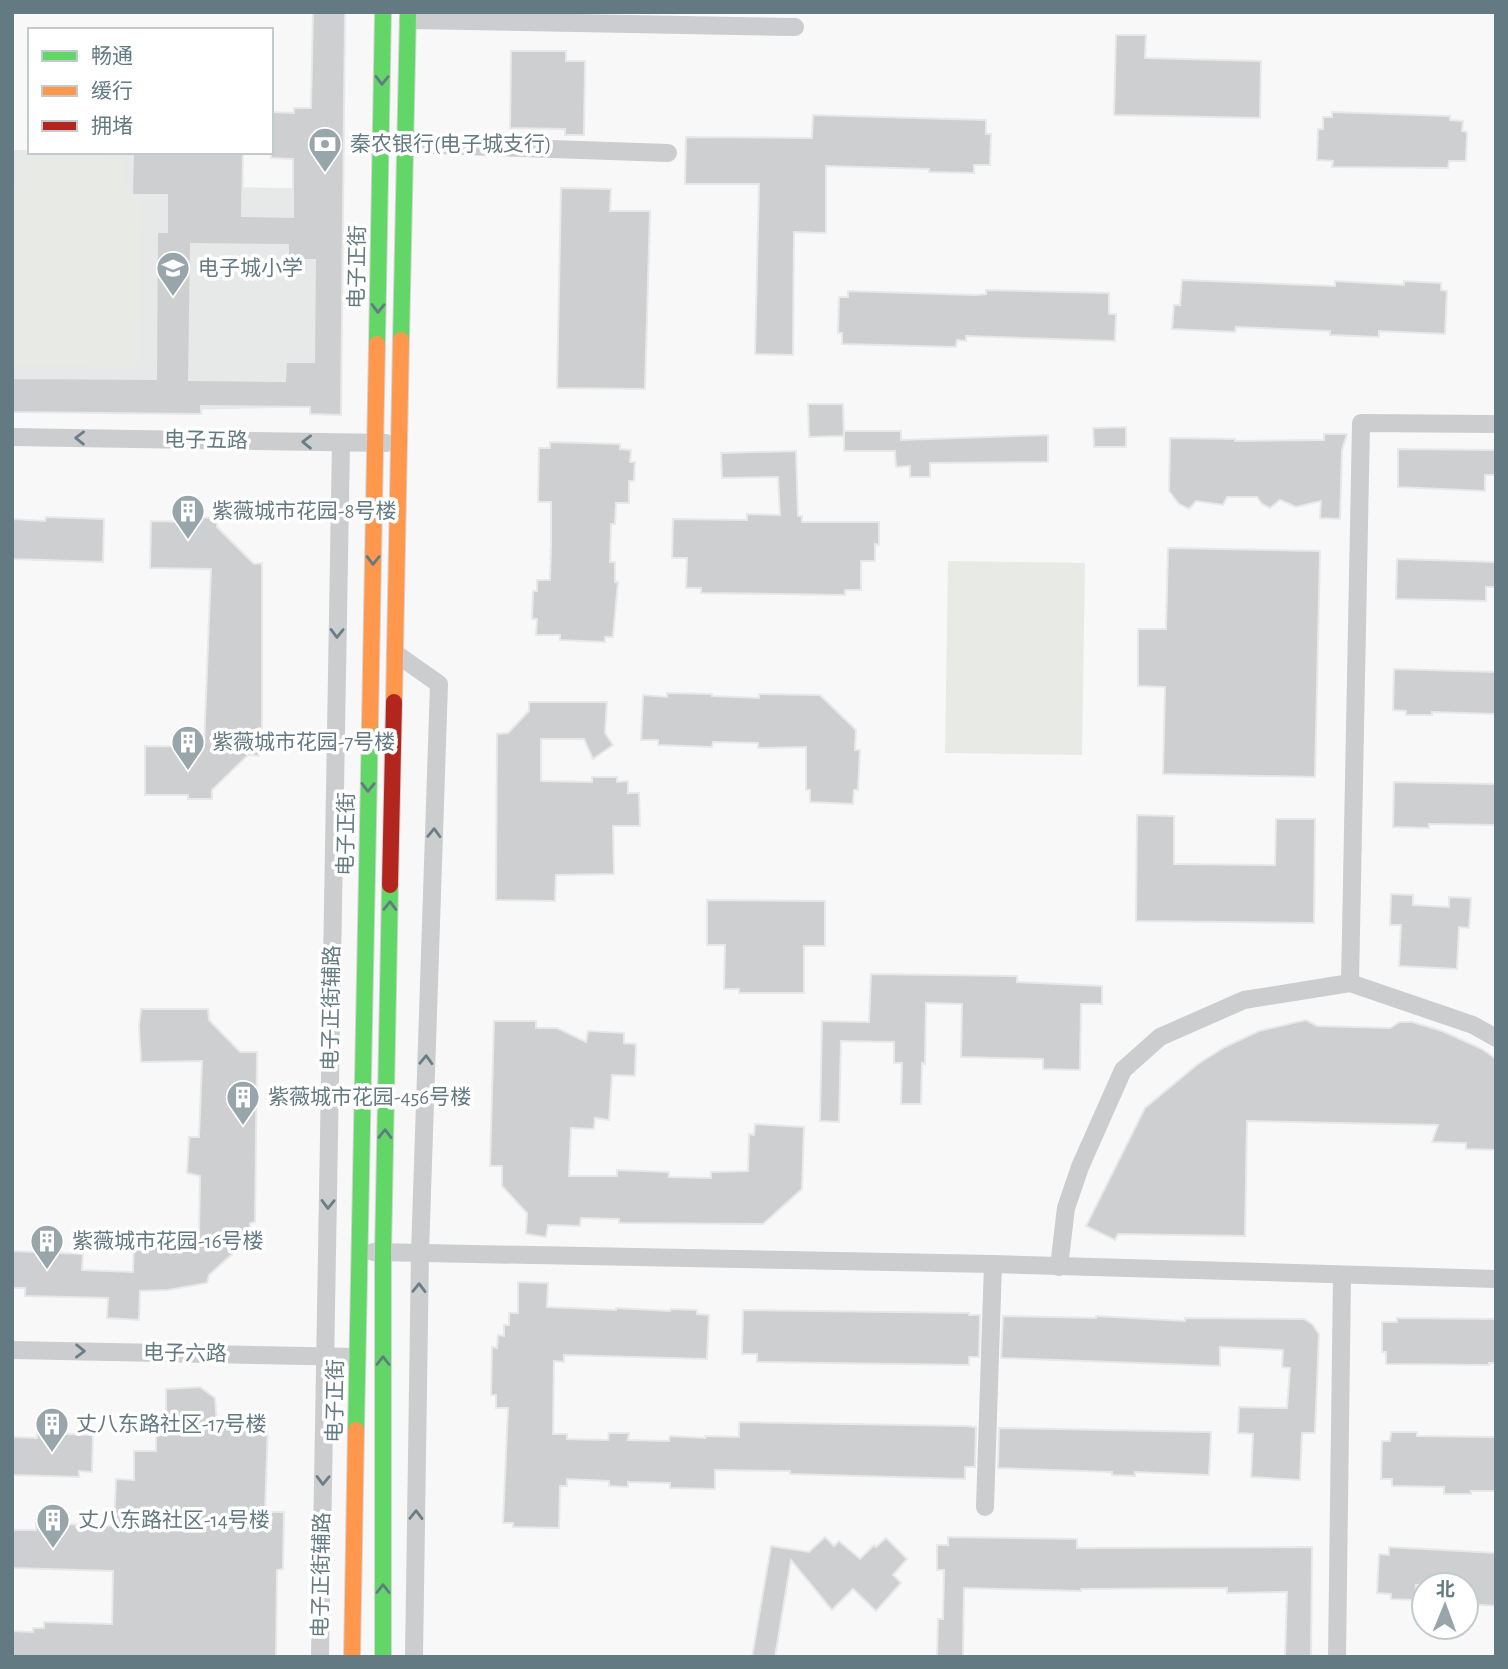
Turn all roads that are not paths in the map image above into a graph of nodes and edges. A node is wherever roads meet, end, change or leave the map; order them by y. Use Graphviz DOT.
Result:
graph roads {
  1 [pos="383,12"];
  2 [pos="408,16"];
  3 [pos="795,27"];
  4 [pos="405,145"];
  5 [pos="668,153"];
  6 [pos="1496,424"];
  7 [pos="12,437"];
  8 [pos="341,443"];
  9 [pos="375,443"];
  10 [pos="400,444"];
  11 [pos="395,653"];
  12 [pos="1350,984"];
  13 [pos="1496,1038"];
  14 [pos="358,1252"];
  15 [pos="383,1252"];
  16 [pos="420,1253"];
  17 [pos="993,1264"];
  18 [pos="1059,1267"];
  19 [pos="1342,1275"];
  20 [pos="1496,1279"];
  21 [pos="12,1350"];
  22 [pos="326,1356"];
  23 [pos="357,1357"];
  24 [pos="985,1507"];
  25 [pos="320,1657"];
  26 [pos="352,1657"];
  27 [pos="383,1657"];
  28 [pos="414,1657"];
  29 [pos="1337,1657"];
  1 -- 9 [label="main road, 电子正街, one-way"];
  2 -- 3 [label="street"];
  2 -- 4 [label="main road"];
  4 -- 5 [label="street"];
  4 -- 10 [label="main road"];
  6 -- 12 [label="street"];
  8 -- 7 [label="street, 电子五路, one-way"];
  8 -- 9 [label="street, 电子五路"];
  8 -- 22 [label="street, 电子正街辅路, one-way"];
  9 -- 10 [label="street, 电子五路"];
  9 -- 14 [label="main road, 电子正街, one-way"];
  10 -- 11 [label="main road"];
  15 -- 11 [label="main road, one-way"];
  16 -- 11 [label="street, one-way"];
  12 -- 13 [label="street"];
  12 -- 18 [label="street"];
  14 -- 15 [label="street"];
  14 -- 23 [label="main road, 电子正街"];
  15 -- 16 [label="street"];
  27 -- 15 [label="main road, one-way"];
  16 -- 17 [label="street"];
  28 -- 16 [label="street, one-way"];
  17 -- 18 [label="street"];
  17 -- 24 [label="street"];
  18 -- 19 [label="street"];
  19 -- 20 [label="street"];
  19 -- 29 [label="street"];
  21 -- 22 [label="street, 电子六路, one-way"];
  22 -- 23 [label="street, 电子六路"];
  22 -- 25 [label="street, 电子正街辅路, one-way"];
  23 -- 26 [label="main road, 电子正街"];
}
